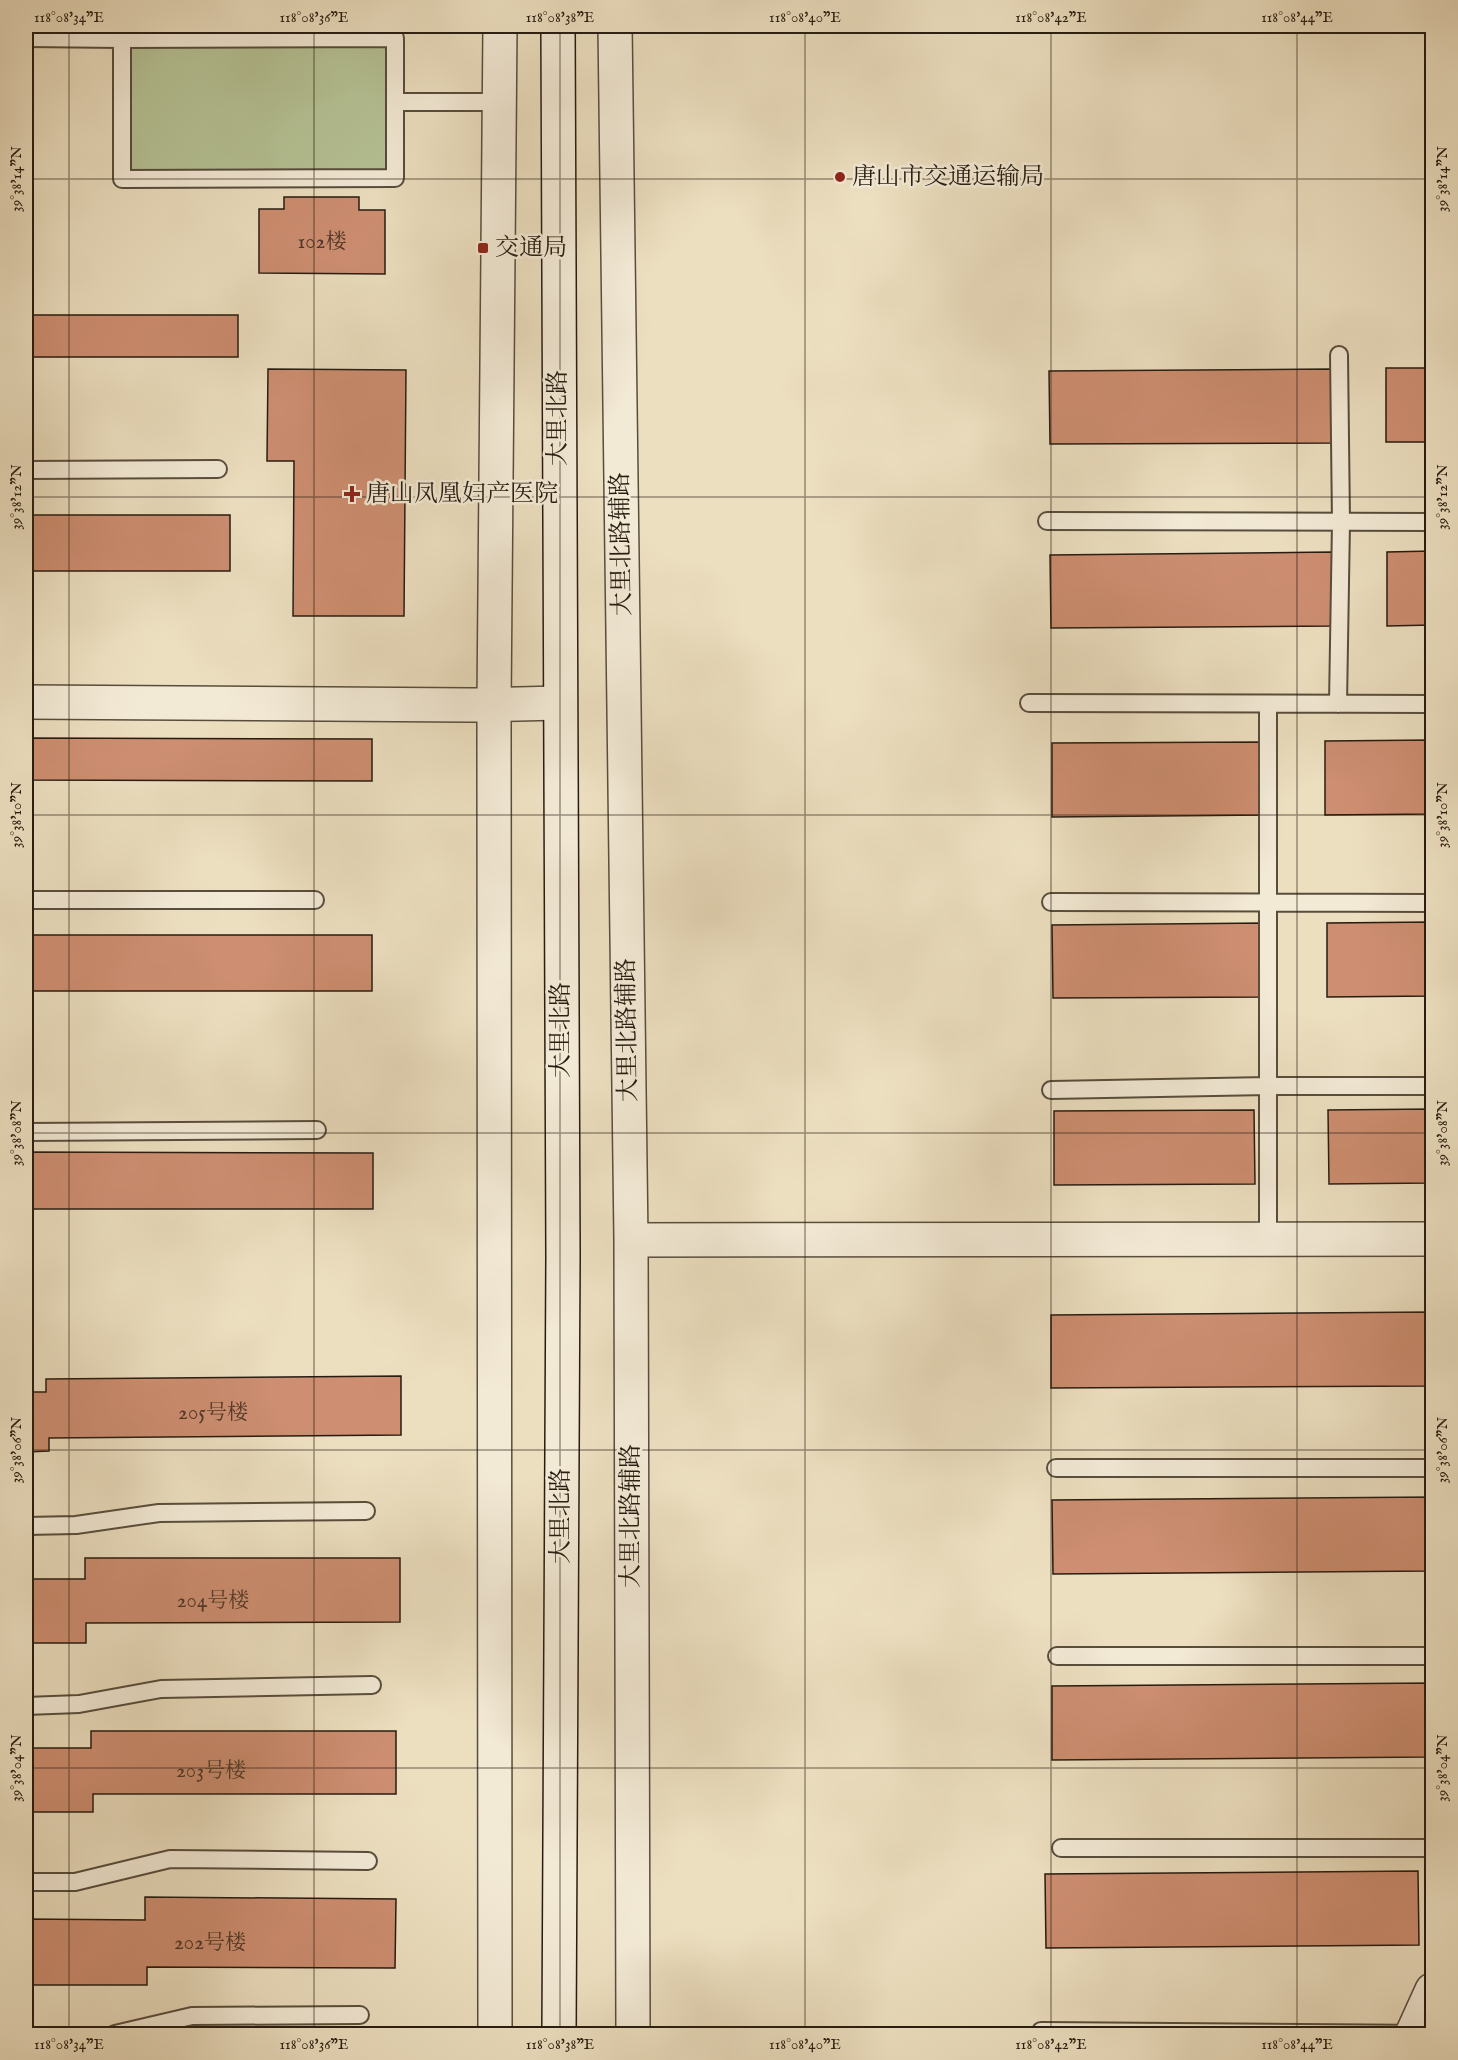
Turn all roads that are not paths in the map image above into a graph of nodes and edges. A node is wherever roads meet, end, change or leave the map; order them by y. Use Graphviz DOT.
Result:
graph roads {
  1 [pos="501,26"];
  2 [pos="558,26"];
  3 [pos="615,26"];
  4 [pos="26,38"];
  5 [pos="122,39"];
  6 [pos="395,102"];
  7 [pos="500,102"];
  8 [pos="1339,355"];
  9 [pos="26,470"];
  10 [pos="218,470"];
  11 [pos="1047,521"];
  12 [pos="1341,522"];
  13 [pos="1432,522"];
  14 [pos="26,702"];
  15 [pos="559,703"];
  16 [pos="1029,703"];
  17 [pos="1338,704"];
  18 [pos="1432,704"];
  19 [pos="494,705"];
  20 [pos="1268,705"];
  21 [pos="26,900"];
  22 [pos="315,900"];
  23 [pos="1051,902"];
  24 [pos="1268,902"];
  25 [pos="1432,903"];
  26 [pos="1268,1086"];
  27 [pos="1432,1086"];
  28 [pos="1051,1090"];
  29 [pos="317,1130"];
  30 [pos="26,1131"];
  31 [pos="1268,1239"];
  32 [pos="1432,1239"];
  33 [pos="631,1240"];
  34 [pos="1056,1468"];
  35 [pos="1432,1468"];
  36 [pos="366,1511"];
  37 [pos="26,1526"];
  38 [pos="1057,1656"];
  39 [pos="1432,1656"];
  40 [pos="372,1685"];
  41 [pos="26,1706"];
  42 [pos="1061,1848"];
  43 [pos="1432,1848"];
  44 [pos="368,1861"];
  45 [pos="26,1882"];
  46 [pos="1432,1990"];
  47 [pos="360,2015"];
  48 [pos="1041,2031"];
  49 [pos="115,2034"];
  50 [pos="495,2034"];
  51 [pos="559,2034"];
  52 [pos="633,2034"];
  53 [pos="1419,2034"];
  1 -- 7 [label="street"];
  2 -- 15 [label="street, 大里北路"];
  3 -- 33 [label="street, 大里北路辅路"];
  4 -- 5 [label="lane"];
  5 -- 6 [label="lane"];
  5 -- 6 [label="lane"];
  6 -- 7 [label="lane"];
  7 -- 19 [label="street"];
  8 -- 12 [label="lane"];
  9 -- 10 [label="lane"];
  11 -- 12 [label="lane"];
  12 -- 13 [label="lane"];
  12 -- 17 [label="lane"];
  14 -- 19 [label="street"];
  15 -- 19 [label="street"];
  15 -- 51 [label="street, 大里北路"];
  16 -- 20 [label="lane"];
  17 -- 18 [label="lane"];
  17 -- 20 [label="lane"];
  19 -- 50 [label="street"];
  20 -- 24 [label="lane"];
  21 -- 22 [label="lane"];
  23 -- 24 [label="lane"];
  24 -- 25 [label="lane"];
  24 -- 26 [label="lane"];
  26 -- 27 [label="lane"];
  26 -- 28 [label="lane"];
  26 -- 31 [label="lane"];
  29 -- 30 [label="lane"];
  31 -- 32 [label="street"];
  31 -- 33 [label="street"];
  33 -- 52 [label="street, 大里北路辅路"];
  34 -- 35 [label="lane"];
  36 -- 37 [label="lane"];
  38 -- 39 [label="lane"];
  40 -- 41 [label="lane"];
  42 -- 43 [label="lane"];
  44 -- 45 [label="lane"];
  46 -- 53 [label="street"];
  47 -- 49 [label="lane"];
  48 -- 53 [label="lane"];
}
